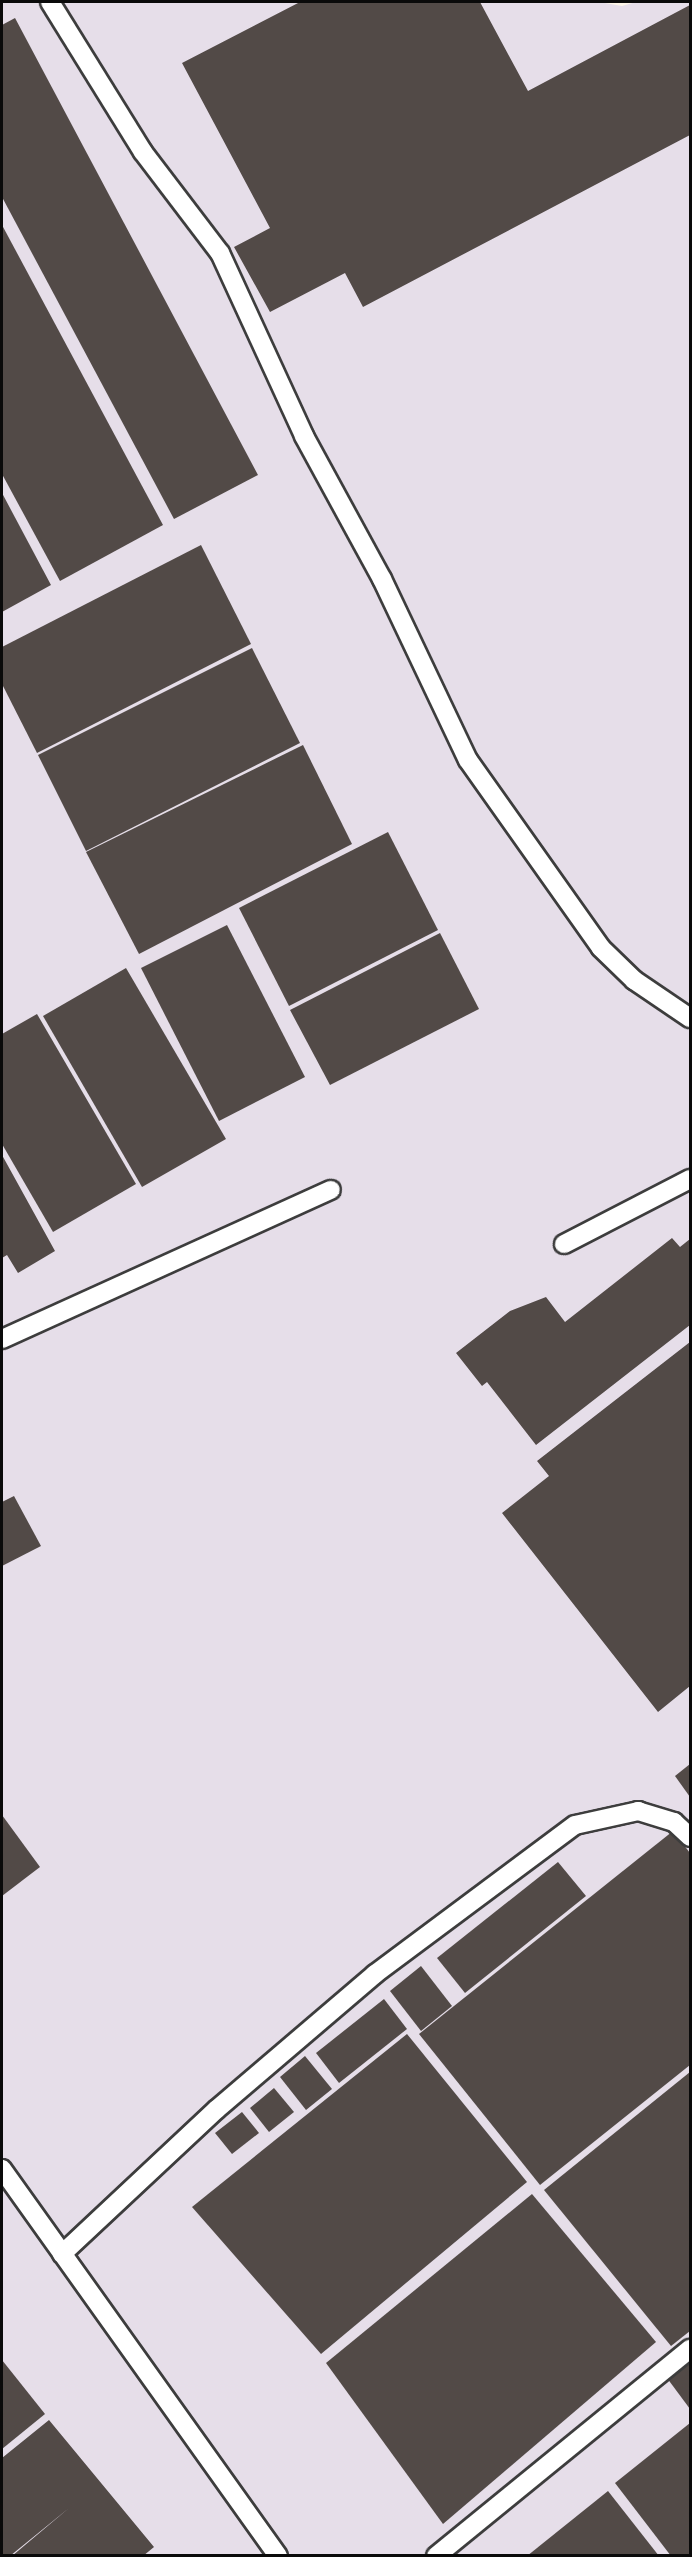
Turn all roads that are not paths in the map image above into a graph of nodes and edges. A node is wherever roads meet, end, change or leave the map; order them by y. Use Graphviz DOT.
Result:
graph roads {
  1 [pos="50,2"];
  2 [pos="690,1018"];
  3 [pos="690,1179"];
  4 [pos="332,1190"];
  5 [pos="564,1244"];
  6 [pos="2,1339"];
  7 [pos="690,1837"];
  8 [pos="2,2169"];
  9 [pos="62,2254"];
  10 [pos="690,2349"];
  11 [pos="278,2556"];
  12 [pos="436,2556"];
  1 -- 2 [label="lane"];
  3 -- 5 [label="lane"];
  4 -- 6 [label="lane"];
  7 -- 9 [label="lane"];
  8 -- 9 [label="lane"];
  9 -- 11 [label="lane"];
  10 -- 12 [label="lane"];
}
